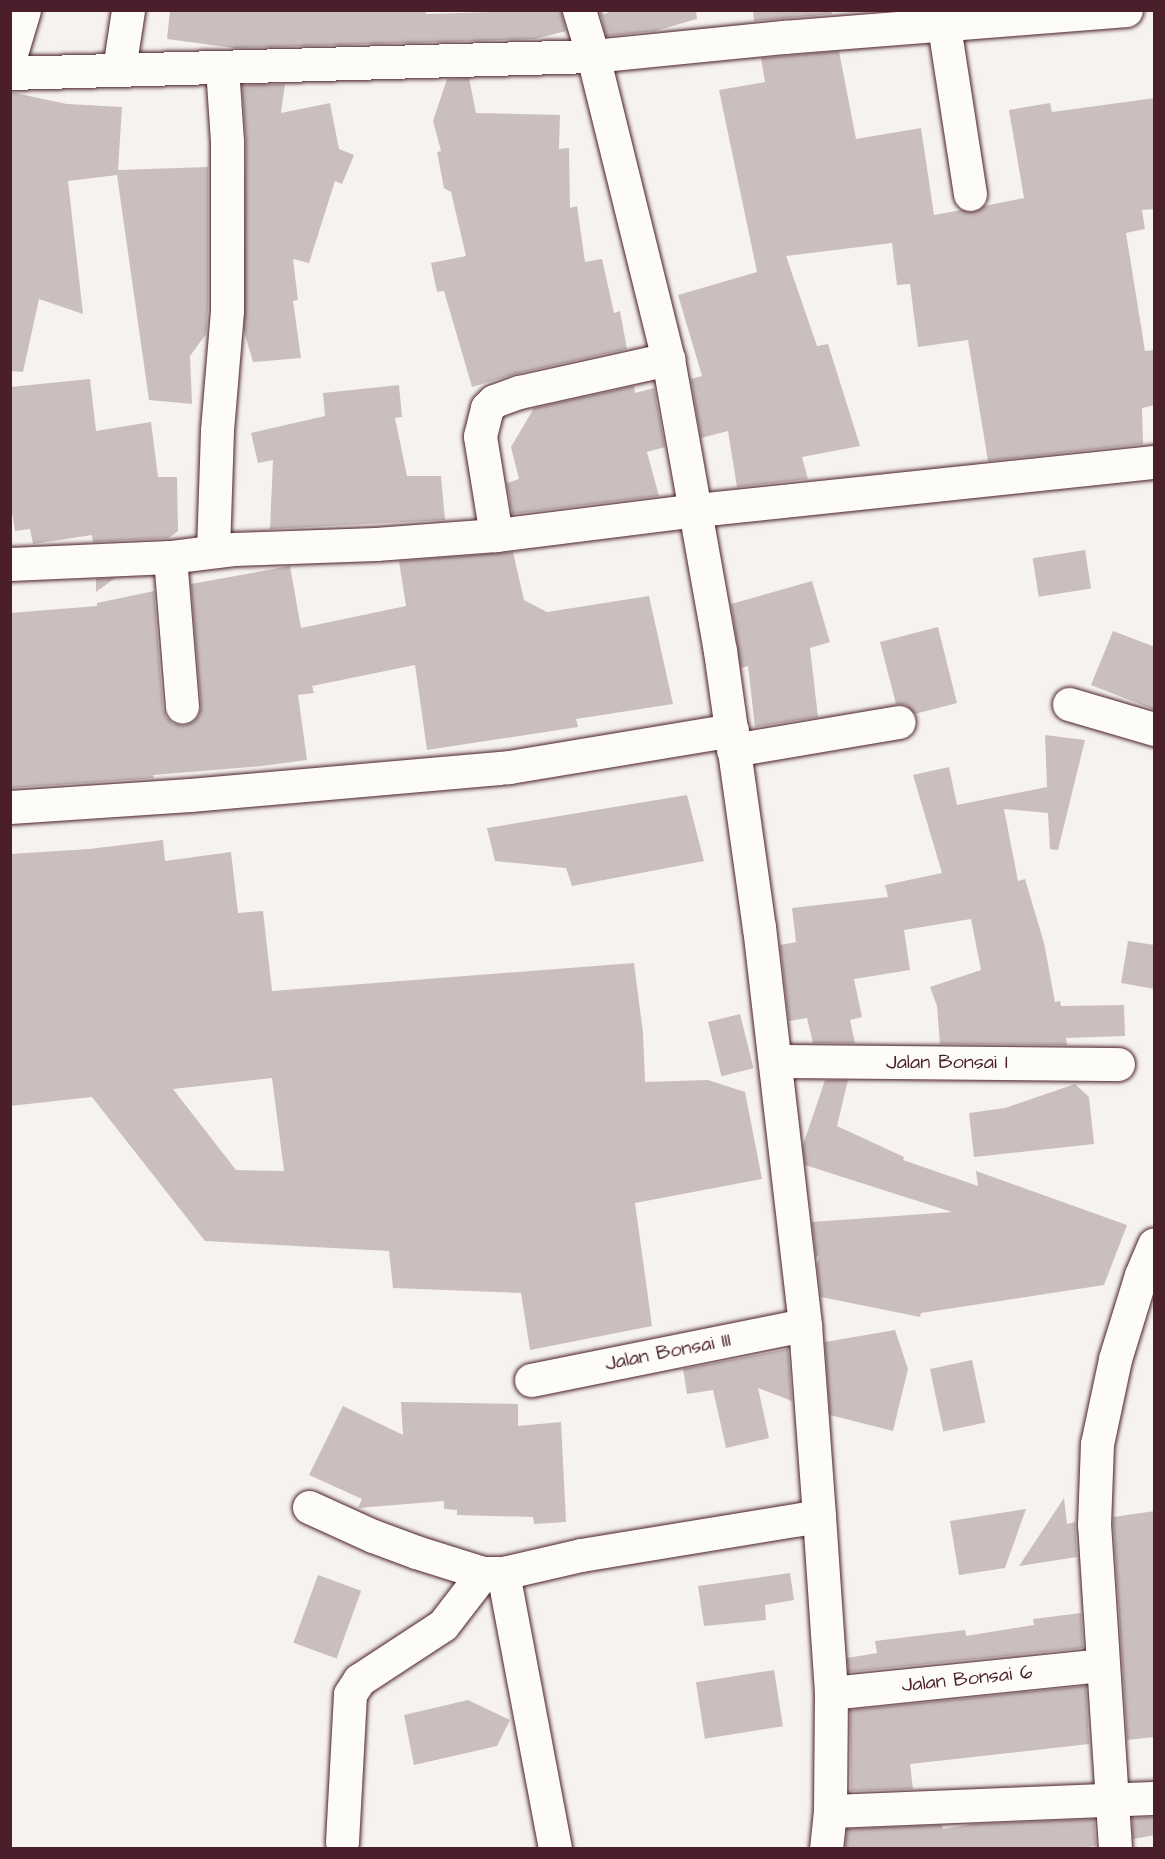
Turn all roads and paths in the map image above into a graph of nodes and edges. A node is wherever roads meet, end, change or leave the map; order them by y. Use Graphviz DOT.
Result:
graph roads {
  1 [pos="24,10"];
  2 [pos="128,10"];
  3 [pos="579,10"];
  4 [pos="1126,10"];
  5 [pos="782,24"];
  6 [pos="944,26"];
  7 [pos="593,56"];
  8 [pos="10,57"];
  9 [pos="222,68"];
  10 [pos="119,69"];
  11 [pos="10,73"];
  12 [pos="970,194"];
  13 [pos="668,359"];
  14 [pos="1155,462"];
  15 [pos="697,510"];
  16 [pos="496,535"];
  17 [pos="213,551"];
  18 [pos="170,557"];
  19 [pos="10,564"];
  20 [pos="1069,704"];
  21 [pos="182,707"];
  22 [pos="899,722"];
  23 [pos="1155,729"];
  24 [pos="732,740"];
  25 [pos="10,807"];
  26 [pos="775,1061"];
  27 [pos="1118,1064"];
  28 [pos="1155,1245"];
  29 [pos="805,1325"];
  30 [pos="531,1380"];
  31 [pos="309,1507"];
  32 [pos="819,1516"];
  33 [pos="493,1573"];
  34 [pos="1102,1665"];
  35 [pos="831,1693"];
  36 [pos="1155,1798"];
  37 [pos="1111,1799"];
  38 [pos="830,1811"];
  39 [pos="342,1842"];
  40 [pos="555,1848"];
  41 [pos="826,1848"];
  42 [pos="1115,1848"];
  1 -- 8 [label="street"];
  2 -- 10 [label="street"];
  3 -- 7 [label="street"];
  4 -- 6 [label="street"];
  5 -- 6 [label="street"];
  5 -- 7 [label="street"];
  6 -- 12 [label="street"];
  7 -- 9 [label="street"];
  7 -- 13 [label="street"];
  9 -- 10 [label="street"];
  9 -- 17 [label="street"];
  10 -- 11 [label="street"];
  13 -- 15 [label="street"];
  13 -- 16 [label="street"];
  14 -- 15 [label="street"];
  15 -- 16 [label="street"];
  15 -- 24 [label="street"];
  16 -- 17 [label="street"];
  17 -- 18 [label="street"];
  18 -- 19 [label="street"];
  18 -- 21 [label="street"];
  20 -- 23 [label="street"];
  22 -- 24 [label="street"];
  24 -- 25 [label="street"];
  24 -- 26 [label="street"];
  26 -- 27 [label="street, Jalan Bonsai I"];
  26 -- 29 [label="street"];
  28 -- 34 [label="street"];
  29 -- 30 [label="street, Jalan Bonsai III"];
  29 -- 32 [label="street"];
  31 -- 33 [label="street"];
  32 -- 33 [label="street"];
  32 -- 35 [label="street"];
  33 -- 39 [label="street"];
  33 -- 40 [label="street"];
  34 -- 35 [label="street, Jalan Bonsai 6"];
  34 -- 37 [label="street"];
  35 -- 38 [label="street"];
  36 -- 37 [label="street"];
  37 -- 38 [label="street"];
  37 -- 42 [label="street"];
  38 -- 41 [label="street"];
}
